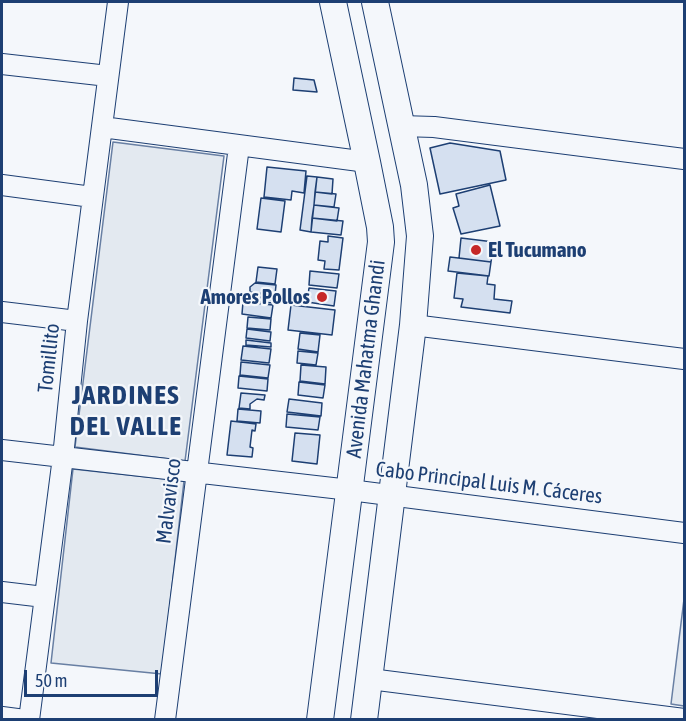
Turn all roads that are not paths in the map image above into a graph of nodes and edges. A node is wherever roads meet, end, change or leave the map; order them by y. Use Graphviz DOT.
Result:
graph roads {
  1 [pos="118,2"];
  2 [pos="333,2"];
  3 [pos="375,2"];
  4 [pos="2,64"];
  5 [pos="108,76"];
  6 [pos="401,126"];
  7 [pos="102,127"];
  8 [pos="239,146"];
  9 [pos="684,159"];
  10 [pos="367,162"];
  11 [pos="2,185"];
  12 [pos="92,197"];
  13 [pos="2,312"];
  14 [pos="77,321"];
  15 [pos="413,325"];
  16 [pos="684,359"];
  17 [pos="2,450"];
  18 [pos="63,457"];
  19 [pos="197,473"];
  20 [pos="350,490"];
  21 [pos="393,495"];
  22 [pos="684,533"];
  23 [pos="2,592"];
  24 [pos="44,597"];
  25 [pos="370,679"];
  26 [pos="2,717"];
  27 [pos="684,718"];
  28 [pos="27,720"];
  29 [pos="165,720"];
  30 [pos="320,720"];
  31 [pos="364,720"];
  1 -- 5 [label="street, Tomillito"];
  2 -- 10 [label="main road, Avenida Mahatma Ghandi"];
  3 -- 6 [label="main road, Avenida Mahatma Ghandi"];
  4 -- 5 [label="street"];
  5 -- 7 [label="street, Tomillito"];
  6 -- 9 [label="street"];
  6 -- 15 [label="main road, Avenida Mahatma Ghandi"];
  7 -- 8 [label="street"];
  7 -- 12 [label="street, Tomillito"];
  8 -- 10 [label="street"];
  8 -- 19 [label="street, Malvavisco"];
  10 -- 20 [label="main road, Avenida Mahatma Ghandi"];
  11 -- 12 [label="street"];
  12 -- 14 [label="street, Tomillito"];
  13 -- 14 [label="street"];
  14 -- 18 [label="street, Tomillito"];
  15 -- 16 [label="street"];
  15 -- 21 [label="main road, Avenida Mahatma Ghandi"];
  17 -- 18 [label="street, Cabo Principal Luis M. Cáceres"];
  18 -- 19 [label="street, Cabo Principal Luis M. Cáceres"];
  18 -- 24 [label="street, Tomillito"];
  19 -- 20 [label="street, Cabo Principal Luis M. Cáceres"];
  19 -- 29 [label="street, Malvavisco"];
  20 -- 21 [label="street, Cabo Principal Luis M. Cáceres"];
  20 -- 30 [label="main road, Avenida Mahatma Ghandi"];
  21 -- 22 [label="street, Cabo Principal Luis M. Cáceres"];
  21 -- 25 [label="main road, Avenida Mahatma Ghandi"];
  23 -- 24 [label="street"];
  24 -- 28 [label="street, Tomillito"];
  25 -- 27 [label="street"];
  25 -- 31 [label="main road, Avenida Mahatma Ghandi"];
  26 -- 28 [label="street"];
}
